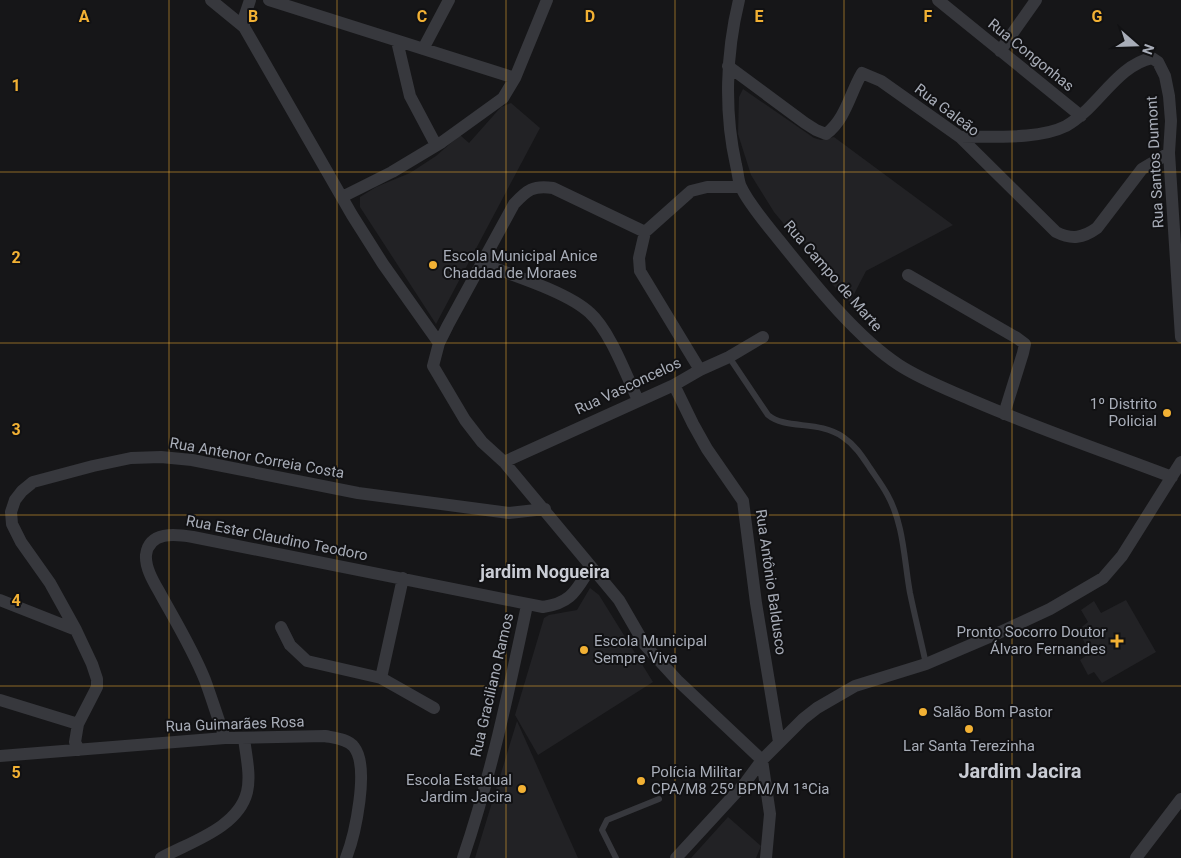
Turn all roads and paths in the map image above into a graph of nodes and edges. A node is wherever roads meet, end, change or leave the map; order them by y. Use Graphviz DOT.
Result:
graph roads {
  1 [pos="211,0"];
  2 [pos="250,0"];
  3 [pos="269,0"];
  4 [pos="449,0"];
  5 [pos="547,0"];
  6 [pos="739,0"];
  7 [pos="938,0"];
  8 [pos="1036,0"];
  9 [pos="244,27"];
  10 [pos="397,40"];
  11 [pos="423,49"];
  12 [pos="1000,51"];
  13 [pos="728,66"];
  14 [pos="515,78"];
  15 [pos="1081,116"];
  16 [pos="1170,129"];
  17 [pos="960,137"];
  18 [pos="436,145"];
  19 [pos="1181,146"];
  20 [pos="1169,153"];
  21 [pos="741,187"];
  22 [pos="342,197"];
  23 [pos="645,232"];
  24 [pos="483,264"];
  25 [pos="908,275"];
  26 [pos="764,337"];
  27 [pos="1181,337"];
  28 [pos="439,343"];
  29 [pos="729,357"];
  30 [pos="700,370"];
  31 [pos="674,385"];
  32 [pos="638,400"];
  33 [pos="1004,414"];
  34 [pos="504,462"];
  35 [pos="1181,462"];
  36 [pos="1172,477"];
  37 [pos="545,509"];
  38 [pos="590,567"];
  39 [pos="403,578"];
  40 [pos="0,600"];
  41 [pos="527,605"];
  42 [pos="281,627"];
  43 [pos="76,630"];
  44 [pos="926,664"];
  45 [pos="381,678"];
  46 [pos="0,700"];
  47 [pos="434,708"];
  48 [pos="78,724"];
  49 [pos="225,738"];
  50 [pos="244,738"];
  51 [pos="779,742"];
  52 [pos="79,750"];
  53 [pos="0,756"];
  54 [pos="762,760"];
  55 [pos="659,799"];
  56 [pos="1181,799"];
  57 [pos="768,856"];
  58 [pos="161,858"];
  59 [pos="346,858"];
  60 [pos="463,858"];
  61 [pos="616,858"];
  62 [pos="676,858"];
  63 [pos="1136,858"];
  1 -- 9 [label="street"];
  2 -- 9 [label="street"];
  3 -- 10 [label="street"];
  4 -- 11 [label="street"];
  5 -- 14 [label="street"];
  6 -- 13 [label="street, Rua Campo de Marte"];
  7 -- 12 [label="street, Rua Congonhas"];
  8 -- 12 [label="street"];
  9 -- 22 [label="street"];
  10 -- 11 [label="street"];
  10 -- 18 [label="street"];
  11 -- 14 [label="street"];
  12 -- 15 [label="street, Rua Congonhas"];
  13 -- 17 [label="street, Rua Galeão"];
  13 -- 21 [label="street, Rua Campo de Marte"];
  14 -- 18 [label="street"];
  15 -- 16 [label="street, Rua Santos Dumont"];
  15 -- 17 [label="street, Rua Santos Dumont"];
  16 -- 19 [label="street"];
  16 -- 20 [label="street, Rua Santos Dumont"];
  17 -- 20 [label="street, Rua Galeão"];
  18 -- 22 [label="street"];
  20 -- 27 [label="street, Rua Santos Dumont"];
  21 -- 23 [label="street"];
  21 -- 33 [label="street, Rua Campo de Marte"];
  22 -- 28 [label="street"];
  23 -- 24 [label="street"];
  23 -- 30 [label="street"];
  24 -- 28 [label="street"];
  24 -- 32 [label="street"];
  25 -- 33 [label="street"];
  26 -- 29 [label="street, Rua Vasconcelos"];
  28 -- 34 [label="street"];
  29 -- 30 [label="street, Rua Vasconcelos"];
  29 -- 44 [label="lane"];
  30 -- 31 [label="street, Rua Vasconcelos"];
  31 -- 32 [label="street, Rua Vasconcelos"];
  31 -- 51 [label="street, Rua Antônio Baldusco"];
  32 -- 34 [label="street, Rua Vasconcelos"];
  33 -- 36 [label="street, Rua Campo de Marte"];
  34 -- 37 [label="street"];
  35 -- 36 [label="street"];
  36 -- 44 [label="street"];
  37 -- 38 [label="street"];
  37 -- 43 [label="street, Rua Antenor Correia Costa"];
  38 -- 41 [label="street, Rua Ester Claudino Teodoro"];
  38 -- 54 [label="street"];
  39 -- 41 [label="street, Rua Ester Claudino Teodoro"];
  39 -- 45 [label="street"];
  39 -- 49 [label="street, Rua Ester Claudino Teodoro"];
  40 -- 43 [label="street"];
  41 -- 60 [label="street, Rua Graciliano Ramos"];
  42 -- 45 [label="street"];
  43 -- 48 [label="street, Rua Antenor Correia Costa"];
  44 -- 51 [label="street"];
  45 -- 47 [label="street"];
  46 -- 48 [label="street"];
  48 -- 52 [label="street"];
  49 -- 50 [label="street, Rua Guimarães Rosa"];
  49 -- 52 [label="street, Rua Guimarães Rosa"];
  50 -- 58 [label="street"];
  50 -- 59 [label="street, Rua Guimarães Rosa"];
  51 -- 54 [label="street"];
  52 -- 53 [label="street, Rua Guimarães Rosa"];
  54 -- 57 [label="street"];
  54 -- 62 [label="street"];
  55 -- 61 [label="lane"];
  56 -- 63 [label="street"];
}
